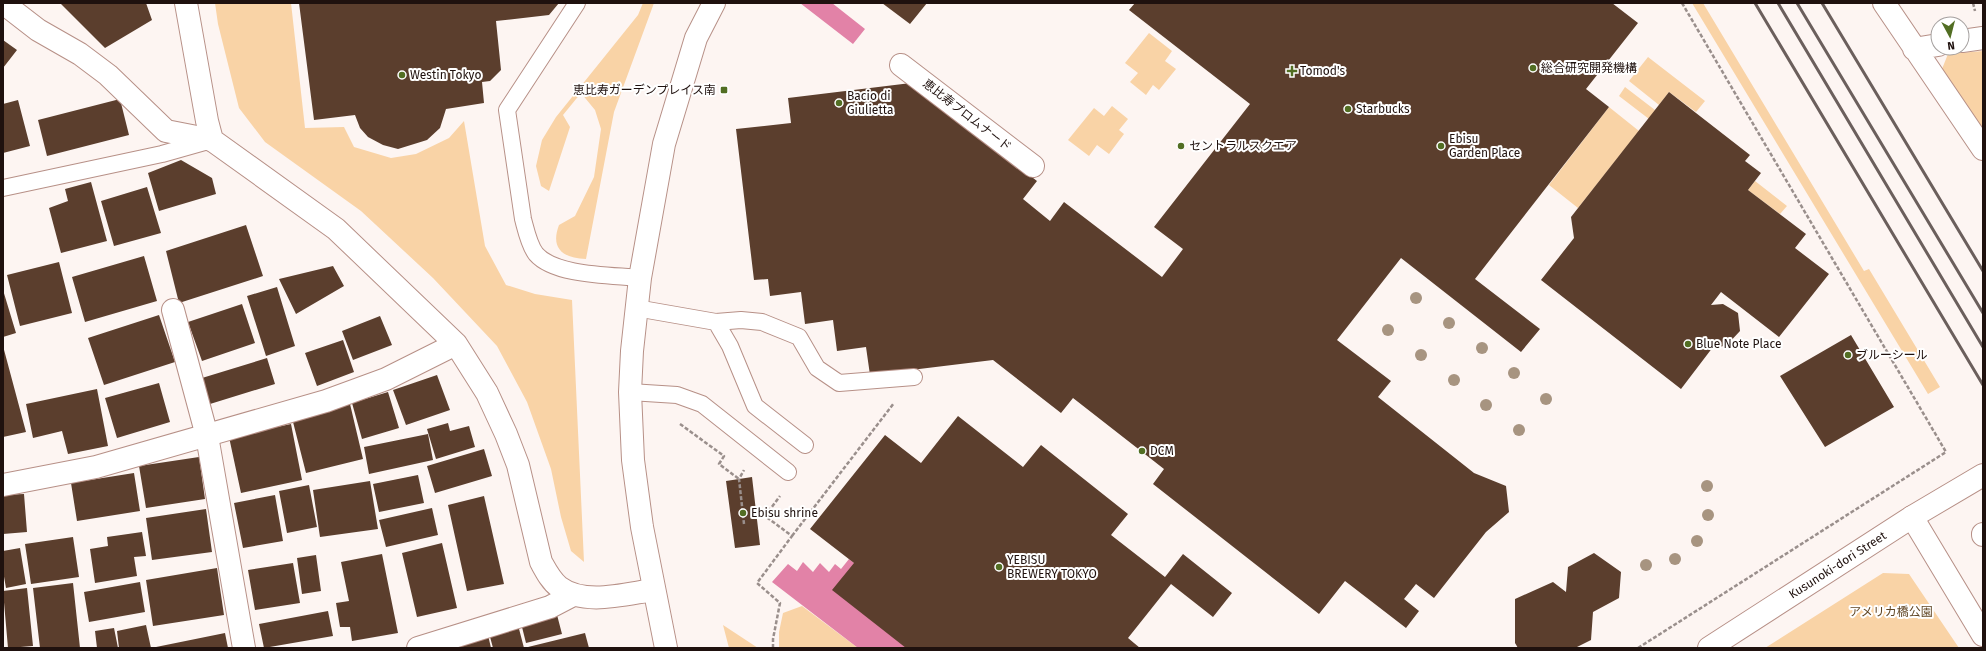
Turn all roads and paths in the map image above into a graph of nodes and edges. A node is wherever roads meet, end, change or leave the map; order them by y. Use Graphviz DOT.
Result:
graph roads {
  1 [pos="3,3"];
  2 [pos="186,3"];
  3 [pos="577,3"];
  4 [pos="714,3"];
  5 [pos="1682,3"];
  6 [pos="1884,3"];
  7 [pos="1983,38"];
  8 [pos="1970,40"];
  9 [pos="1930,46"];
  10 [pos="1914,48"];
  11 [pos="901,65"];
  12 [pos="212,140"];
  13 [pos="1983,149"];
  14 [pos="1033,166"];
  15 [pos="3,188"];
  16 [pos="640,278"];
  17 [pos="636,308"];
  18 [pos="173,310"];
  19 [pos="716,322"];
  20 [pos="456,344"];
  21 [pos="914,377"];
  22 [pos="630,392"];
  23 [pos="674,420"];
  24 [pos="207,436"];
  25 [pos="804,445"];
  26 [pos="788,472"];
  27 [pos="751,473"];
  28 [pos="739,479"];
  29 [pos="1975,479"];
  30 [pos="3,485"];
  31 [pos="775,492"];
  32 [pos="1912,517"];
  33 [pos="744,524"];
  34 [pos="792,536"];
  35 [pos="653,590"];
  36 [pos="573,595"];
  37 [pos="1983,635"];
  38 [pos="244,648"];
  39 [pos="418,648"];
  40 [pos="666,648"];
  41 [pos="773,648"];
  42 [pos="1638,648"];
  43 [pos="1709,648"];
  1 -- 12 [label="street"];
  2 -- 12 [label="street"];
  3 -- 16 [label="lane"];
  4 -- 16 [label="street"];
  5 -- 42 [label="path"];
  6 -- 10 [label="street"];
  7 -- 8 [label="street"];
  9 -- 10 [label="street"];
  10 -- 13 [label="street"];
  11 -- 14 [label="street, 恵比寿プロムナード"];
  12 -- 15 [label="lane"];
  12 -- 20 [label="street"];
  16 -- 17 [label="street"];
  17 -- 19 [label="lane"];
  17 -- 22 [label="street"];
  18 -- 24 [label="street"];
  19 -- 21 [label="lane"];
  19 -- 25 [label="lane"];
  20 -- 24 [label="street"];
  20 -- 36 [label="street"];
  21 -- 34 [label="path"];
  22 -- 26 [label="lane"];
  22 -- 35 [label="street"];
  23 -- 28 [label="path"];
  24 -- 30 [label="street"];
  24 -- 38 [label="street"];
  27 -- 28 [label="path"];
  28 -- 33 [label="path"];
  29 -- 32 [label="street, Kusunoki-dori Street"];
  31 -- 34 [label="path"];
  32 -- 37 [label="street"];
  32 -- 43 [label="street, Kusunoki-dori Street"];
  34 -- 41 [label="path"];
  35 -- 36 [label="street"];
  35 -- 40 [label="street"];
  36 -- 39 [label="street"];
}
